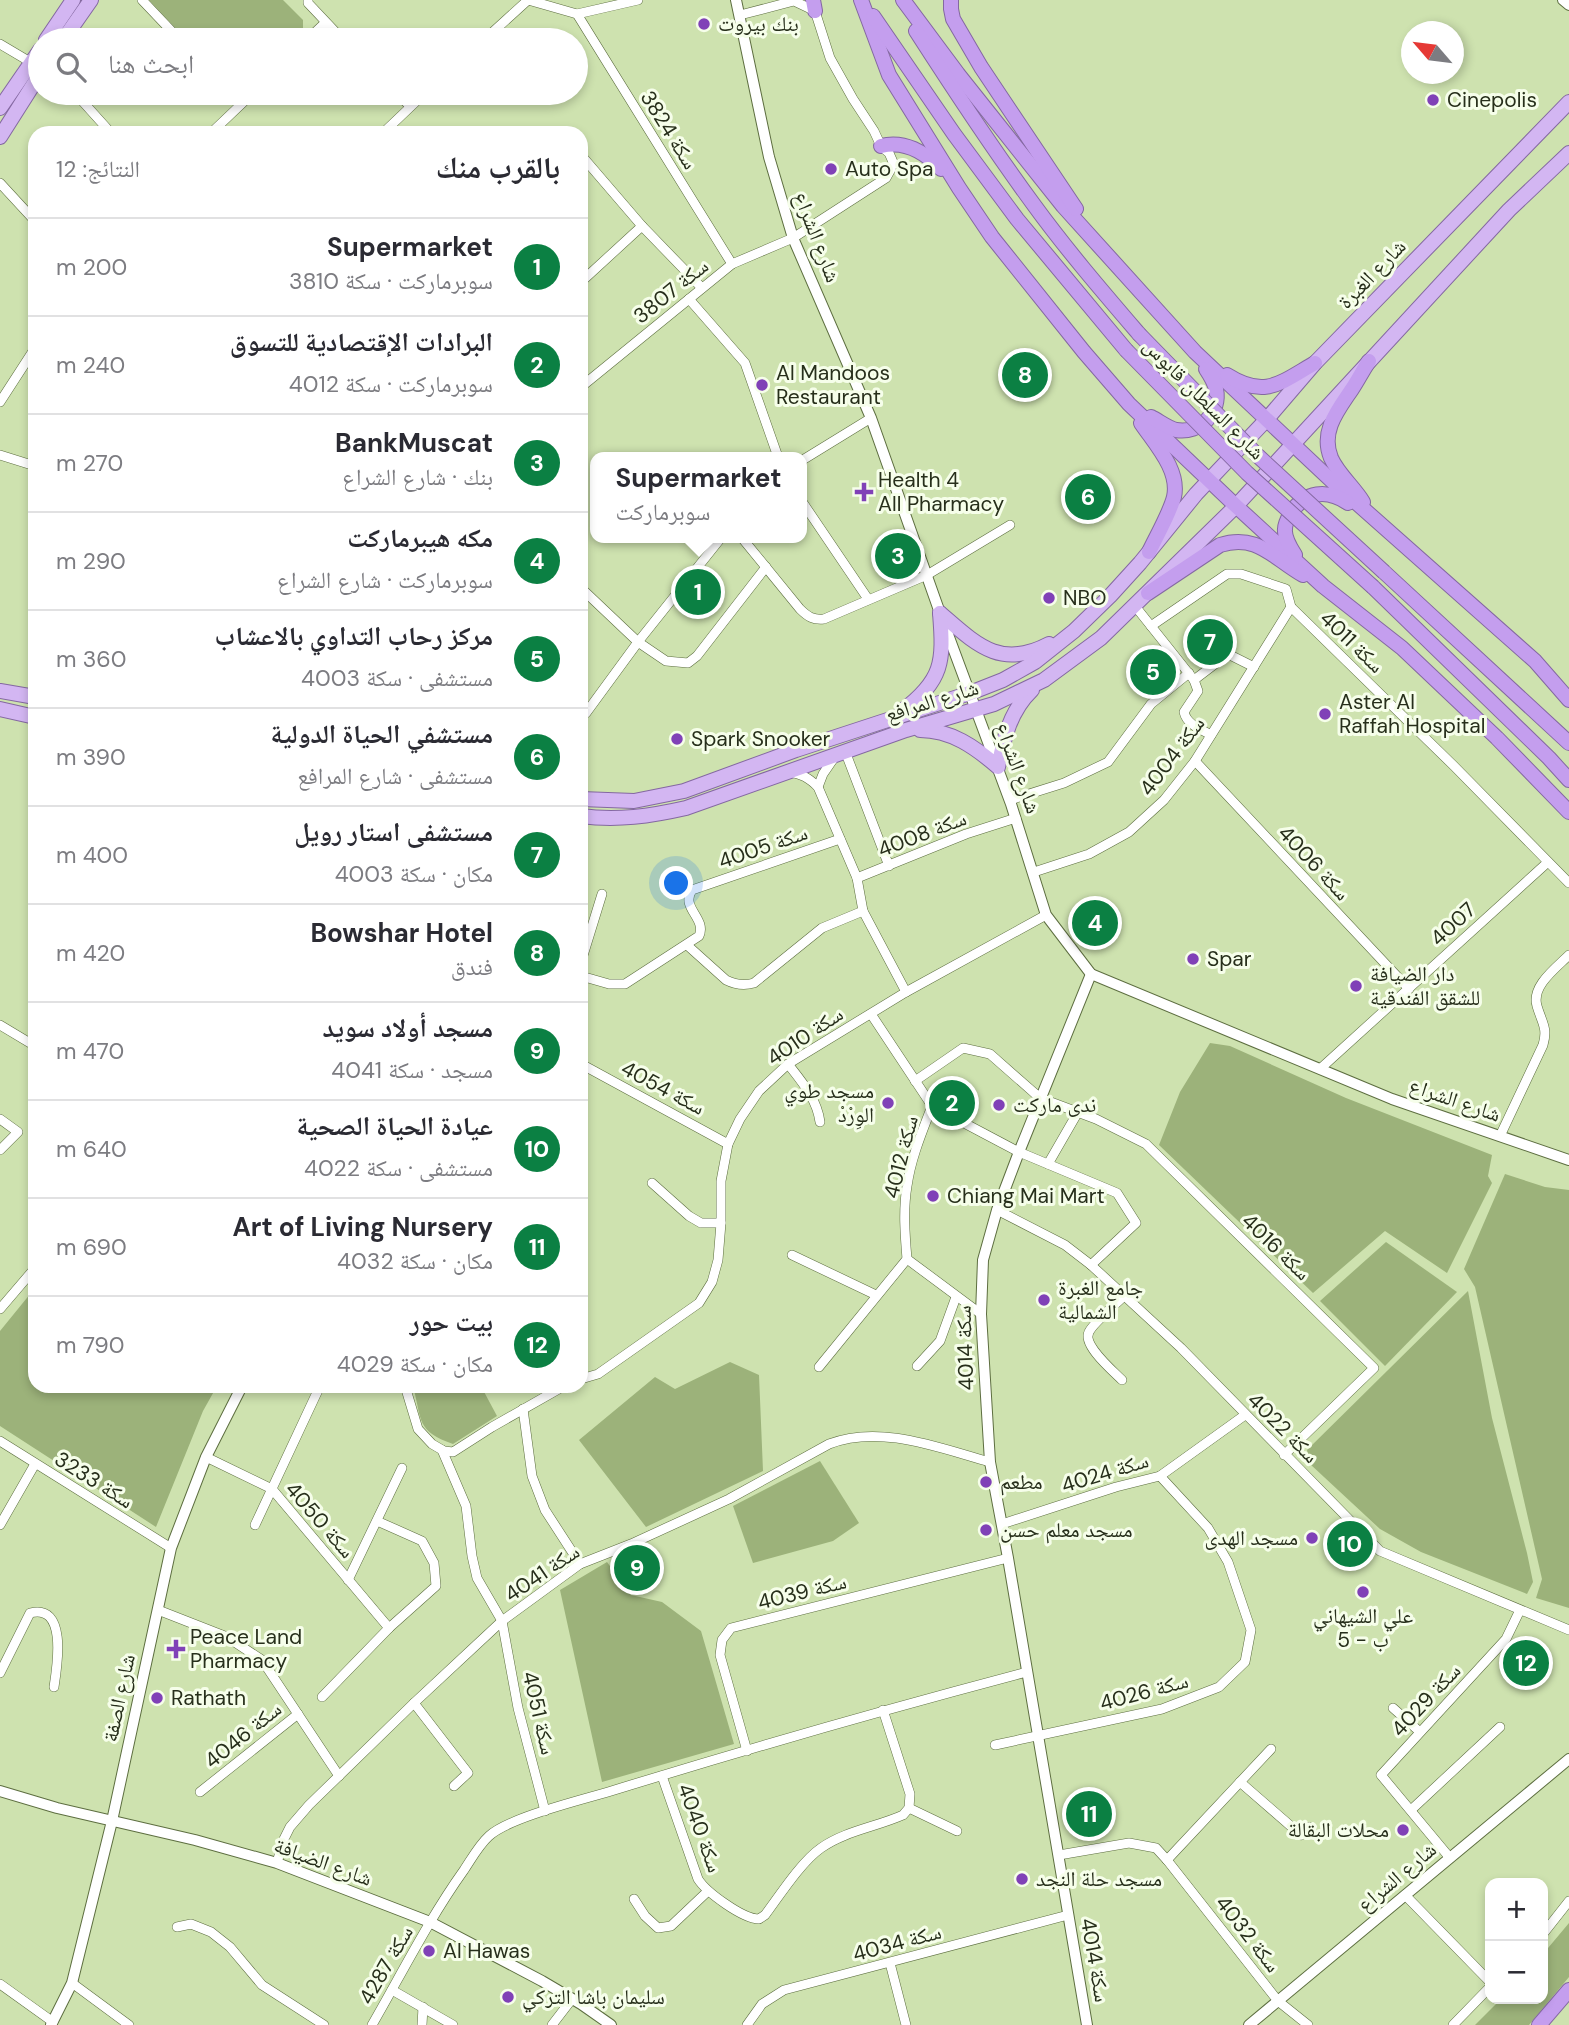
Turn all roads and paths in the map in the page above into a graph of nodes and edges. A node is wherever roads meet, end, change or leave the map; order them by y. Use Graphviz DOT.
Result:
graph roads {
  1 [pos="73,0"];
  2 [pos="91,0"];
  3 [pos="142,0"];
  4 [pos="308,0"];
  5 [pos="528,0"];
  6 [pos="638,0"];
  7 [pos="736,0"];
  8 [pos="861,0"];
  9 [pos="897,0"];
  10 [pos="903,0"];
  11 [pos="912,0"];
  12 [pos="951,0"];
  13 [pos="1563,0"];
  14 [pos="814,5"];
  15 [pos="1569,5"];
  16 [pos="577,14"];
  17 [pos="740,15"];
  18 [pos="325,23"];
  19 [pos="54,28"];
  20 [pos="71,28"];
  21 [pos="169,28"];
  22 [pos="320,28"];
  23 [pos="330,28"];
  24 [pos="497,28"];
  25 [pos="586,28"];
  26 [pos="588,32"];
  27 [pos="935,43"];
  28 [pos="0,44"];
  29 [pos="28,63"];
  30 [pos="28,78"];
  31 [pos="28,84"];
  32 [pos="1569,102"];
  33 [pos="86,105"];
  34 [pos="240,105"];
  35 [pos="410,106"];
  36 [pos="0,108"];
  37 [pos="105,126"];
  38 [pos="218,126"];
  39 [pos="390,126"];
  40 [pos="0,137"];
  41 [pos="881,146"];
  42 [pos="1569,146"];
  43 [pos="1569,153"];
  44 [pos="1569,158"];
  45 [pos="588,163"];
  46 [pos="1540,179"];
  47 [pos="0,183"];
  48 [pos="960,188"];
  49 [pos="28,213"];
  50 [pos="642,226"];
  51 [pos="1090,235"];
  52 [pos="793,238"];
  53 [pos="732,264"];
  54 [pos="588,276"];
  55 [pos="702,288"];
  56 [pos="688,299"];
  57 [pos="1192,349"];
  58 [pos="28,359"];
  59 [pos="1369,361"];
  60 [pos="1315,363"];
  61 [pos="588,381"];
  62 [pos="0,402"];
  63 [pos="1129,404"];
  64 [pos="871,418"];
  65 [pos="1267,419"];
  66 [pos="1294,444"];
  67 [pos="776,452"];
  68 [pos="0,455"];
  69 [pos="807,457"];
  70 [pos="28,464"];
  71 [pos="1209,480"];
  72 [pos="1236,506"];
  73 [pos="807,509"];
  74 [pos="1373,518"];
  75 [pos="1010,524"];
  76 [pos="716,543"];
  77 [pos="746,543"];
  78 [pos="1149,552"];
  79 [pos="1299,562"];
  80 [pos="766,567"];
  81 [pos="927,575"];
  82 [pos="1323,586"];
  83 [pos="1148,593"];
  84 [pos="588,595"];
  85 [pos="868,599"];
  86 [pos="1135,606"];
  87 [pos="1291,607"];
  88 [pos="940,613"];
  89 [pos="1151,626"];
  90 [pos="1074,631"];
  91 [pos="638,642"];
  92 [pos="1254,667"];
  93 [pos="1191,676"];
  94 [pos="1044,680"];
  95 [pos="0,681"];
  96 [pos="0,691"];
  97 [pos="970,693"];
  98 [pos="28,695"];
  99 [pos="28,695"];
  100 [pos="1569,700"];
  101 [pos="0,709"];
  102 [pos="588,710"];
  103 [pos="977,710"];
  104 [pos="28,715"];
  105 [pos="893,718"];
  106 [pos="906,730"];
  107 [pos="1211,736"];
  108 [pos="1569,743"];
  109 [pos="841,752"];
  110 [pos="1195,761"];
  111 [pos="998,767"];
  112 [pos="787,772"];
  113 [pos="1569,780"];
  114 [pos="818,786"];
  115 [pos="589,799"];
  116 [pos="1011,802"];
  117 [pos="1569,812"];
  118 [pos="1016,817"];
  119 [pos="588,818"];
  120 [pos="1000,824"];
  121 [pos="840,839"];
  122 [pos="1548,862"];
  123 [pos="889,866"];
  124 [pos="1034,873"];
  125 [pos="857,878"];
  126 [pos="1569,883"];
  127 [pos="602,894"];
  128 [pos="863,911"];
  129 [pos="1046,915"];
  130 [pos="588,939"];
  131 [pos="687,945"];
  132 [pos="1569,955"];
  133 [pos="1091,974"];
  134 [pos="588,978"];
  135 [pos="1409,989"];
  136 [pos="905,992"];
  137 [pos="871,1014"];
  138 [pos="0,1025"];
  139 [pos="28,1042"];
  140 [pos="788,1064"];
  141 [pos="588,1068"];
  142 [pos="1320,1069"];
  143 [pos="915,1081"];
  144 [pos="1040,1098"];
  145 [pos="932,1106"];
  146 [pos="1078,1112"];
  147 [pos="0,1119"];
  148 [pos="820,1122"];
  149 [pos="1500,1136"];
  150 [pos="729,1144"];
  151 [pos="0,1150"];
  152 [pos="1019,1152"];
  153 [pos="1569,1160"];
  154 [pos="1048,1164"];
  155 [pos="652,1182"];
  156 [pos="997,1210"];
  157 [pos="721,1223"];
  158 [pos="792,1255"];
  159 [pos="906,1259"];
  160 [pos="1091,1265"];
  161 [pos="28,1276"];
  162 [pos="876,1295"];
  163 [pos="1124,1296"];
  164 [pos="956,1297"];
  165 [pos="0,1309"];
  166 [pos="981,1314"];
  167 [pos="917,1366"];
  168 [pos="819,1367"];
  169 [pos="588,1377"];
  170 [pos="1122,1380"];
  171 [pos="238,1393"];
  172 [pos="317,1393"];
  173 [pos="407,1393"];
  174 [pos="552,1393"];
  175 [pos="523,1409"];
  176 [pos="1245,1415"];
  177 [pos="0,1441"];
  178 [pos="442,1450"];
  179 [pos="1284,1455"];
  180 [pos="206,1457"];
  181 [pos="990,1462"];
  182 [pos="35,1464"];
  183 [pos="402,1468"];
  184 [pos="1160,1476"];
  185 [pos="272,1489"];
  186 [pos="377,1521"];
  187 [pos="0,1524"];
  188 [pos="1002,1524"];
  189 [pos="255,1525"];
  190 [pos="171,1548"];
  191 [pos="1008,1558"];
  192 [pos="580,1564"];
  193 [pos="348,1580"];
  194 [pos="158,1610"];
  195 [pos="1520,1610"];
  196 [pos="502,1621"];
  197 [pos="390,1628"];
  198 [pos="1569,1630"];
  199 [pos="2,1666"];
  200 [pos="1027,1672"];
  201 [pos="54,1687"];
  202 [pos="322,1697"];
  203 [pos="414,1703"];
  204 [pos="1393,1708"];
  205 [pos="883,1710"];
  206 [pos="298,1714"];
  207 [pos="1500,1727"];
  208 [pos="1420,1732"];
  209 [pos="1038,1736"];
  210 [pos="995,1745"];
  211 [pos="1271,1749"];
  212 [pos="747,1751"];
  213 [pos="1569,1759"];
  214 [pos="339,1776"];
  215 [pos="662,1776"];
  216 [pos="1240,1782"];
  217 [pos="454,1786"];
  218 [pos="0,1791"];
  219 [pos="200,1792"];
  220 [pos="909,1808"];
  221 [pos="1411,1810"];
  222 [pos="545,1811"];
  223 [pos="111,1821"];
  224 [pos="1309,1827"];
  225 [pos="957,1831"];
  226 [pos="1059,1855"];
  227 [pos="1450,1858"];
  228 [pos="1167,1860"];
  229 [pos="277,1863"];
  230 [pos="708,1891"];
  231 [pos="1405,1895"];
  232 [pos="634,1899"];
  233 [pos="1569,1901"];
  234 [pos="1068,1915"];
  235 [pos="430,1922"];
  236 [pos="177,1927"];
  237 [pos="1548,1928"];
  238 [pos="890,1963"];
  239 [pos="1485,1977"];
  240 [pos="72,1983"];
  241 [pos="0,1984"];
  242 [pos="392,1990"];
  243 [pos="1569,1990"];
  244 [pos="1485,1992"];
  245 [pos="572,1999"];
  246 [pos="1278,2001"];
  247 [pos="423,2007"];
  248 [pos="52,2023"];
  249 [pos="129,2025"];
  250 [pos="324,2025"];
  251 [pos="372,2025"];
  252 [pos="422,2025"];
  253 [pos="453,2025"];
  254 [pos="552,2025"];
  255 [pos="611,2025"];
  256 [pos="747,2025"];
  257 [pos="906,2025"];
  258 [pos="1087,2025"];
  259 [pos="1249,2025"];
  260 [pos="1308,2025"];
  261 [pos="1453,2025"];
  262 [pos="1539,2025"];
  1 -- 19 [label="main road"];
  2 -- 20 [label="main road"];
  3 -- 21 [label="street"];
  4 -- 18 [label="street"];
  5 -- 16 [label="street"];
  5 -- 24 [label="street"];
  6 -- 16 [label="street"];
  7 -- 17 [label="street, شارع الشراع"];
  8 -- 48 [label="highway"];
  8 -- 113 [label="highway, شارع السلطان قابوس, bridge"];
  9 -- 108 [label="highway, شارع السلطان قابوس, bridge"];
  10 -- 27 [label="highway"];
  11 -- 27 [label="highway"];
  12 -- 51 [label="highway"];
  13 -- 15 [label="street"];
  14 -- 17 [label="street"];
  14 -- 41 [label="street"];
  16 -- 25 [label="street, سكة 3824"];
  17 -- 52 [label="street, شارع الشراع"];
  18 -- 22 [label="street"];
  18 -- 23 [label="street"];
  26 -- 53 [label="street, سكة 3824"];
  27 -- 51 [label="highway"];
  28 -- 29 [label="street"];
  30 -- 36 [label="main road"];
  31 -- 40 [label="main road"];
  32 -- 60 [label="main road, شارع الغبرة"];
  33 -- 37 [label="street"];
  34 -- 38 [label="street"];
  35 -- 39 [label="street"];
  41 -- 48 [label="highway"];
  41 -- 52 [label="street, سكة 3807"];
  42 -- 46 [label="main road"];
  43 -- 46 [label="main road"];
  44 -- 46 [label="main road"];
  45 -- 50 [label="street"];
  46 -- 59 [label="main road"];
  47 -- 49 [label="street"];
  48 -- 63 [label="highway"];
  50 -- 54 [label="street"];
  50 -- 55 [label="street"];
  51 -- 57 [label="highway"];
  52 -- 53 [label="street, سكة 3807"];
  52 -- 64 [label="street, شارع الشراع"];
  53 -- 55 [label="street, سكة 3807"];
  55 -- 56 [label="street, سكة 3807"];
  56 -- 61 [label="street, سكة 3807"];
  56 -- 67 [label="street"];
  57 -- 60 [label="highway"];
  57 -- 63 [label="highway"];
  57 -- 65 [label="highway"];
  58 -- 62 [label="street"];
  59 -- 66 [label="main road"];
  59 -- 74 [label="highway"];
  60 -- 65 [label="main road, شارع الغبرة"];
  63 -- 71 [label="highway"];
  63 -- 78 [label="highway"];
  64 -- 69 [label="street"];
  64 -- 81 [label="street, شارع الشراع"];
  65 -- 66 [label="highway"];
  65 -- 71 [label="main road, شارع الغبرة"];
  66 -- 72 [label="main road"];
  66 -- 74 [label="highway"];
  68 -- 70 [label="street"];
  71 -- 72 [label="highway"];
  71 -- 78 [label="main road, شارع المرافع"];
  72 -- 79 [label="highway"];
  72 -- 83 [label="main road, شارع المرافع"];
  73 -- 85 [label="street"];
  74 -- 79 [label="highway"];
  74 -- 100 [label="highway"];
  75 -- 81 [label="street"];
  76 -- 91 [label="street"];
  77 -- 80 [label="street"];
  78 -- 90 [label="main road, شارع المرافع"];
  79 -- 82 [label="highway"];
  80 -- 85 [label="street"];
  80 -- 91 [label="street"];
  81 -- 85 [label="street"];
  81 -- 88 [label="street, شارع الشراع"];
  82 -- 83 [label="highway"];
  82 -- 117 [label="highway"];
  83 -- 86 [label="main road, شارع المرافع"];
  84 -- 91 [label="street"];
  86 -- 89 [label="street"];
  86 -- 94 [label="main road, شارع المرافع"];
  87 -- 89 [label="street, سكة 4011"];
  87 -- 92 [label="street, سكة 4004"];
  87 -- 122 [label="street, سكة 4011"];
  88 -- 90 [label="main road"];
  88 -- 97 [label="street, شارع الشراع"];
  88 -- 105 [label="main road"];
  89 -- 93 [label="street"];
  90 -- 97 [label="main road, شارع المرافع"];
  91 -- 102 [label="street"];
  92 -- 93 [label="street"];
  92 -- 107 [label="street, سكة 4004"];
  93 -- 107 [label="street"];
  93 -- 116 [label="street"];
  94 -- 103 [label="main road, شارع المرافع"];
  94 -- 111 [label="main road"];
  95 -- 98 [label="main road"];
  96 -- 99 [label="main road"];
  97 -- 103 [label="street, شارع الشراع"];
  97 -- 105 [label="main road, شارع المرافع"];
  101 -- 104 [label="main road"];
  103 -- 106 [label="main road, شارع المرافع"];
  103 -- 111 [label="street, شارع الشراع"];
  105 -- 115 [label="main road, شارع المرافع"];
  106 -- 109 [label="main road, شارع المرافع"];
  106 -- 111 [label="main road"];
  107 -- 110 [label="street, سكة 4004"];
  109 -- 112 [label="main road, شارع المرافع"];
  109 -- 114 [label="street"];
  109 -- 123 [label="street"];
  110 -- 124 [label="street, سكة 4004"];
  110 -- 135 [label="street, سكة 4006"];
  111 -- 116 [label="street, شارع الشراع"];
  112 -- 114 [label="street"];
  112 -- 119 [label="main road, شارع المرافع"];
  114 -- 121 [label="street"];
  116 -- 118 [label="street, شارع الشراع"];
  116 -- 120 [label="street, سكة 4008"];
  118 -- 120 [label="street, سكة 4008"];
  118 -- 124 [label="street, شارع الشراع"];
  120 -- 123 [label="street, سكة 4008"];
  121 -- 125 [label="street"];
  121 -- 131 [label="street, سكة 4005"];
  122 -- 126 [label="street, سكة 4011"];
  122 -- 135 [label="street, 4007"];
  123 -- 125 [label="street, سكة 4008"];
  124 -- 129 [label="street, شارع الشراع"];
  125 -- 128 [label="street"];
  127 -- 130 [label="street"];
  128 -- 131 [label="street"];
  128 -- 136 [label="street"];
  129 -- 133 [label="street, شارع الشراع"];
  129 -- 136 [label="street, سكة 4010"];
  131 -- 134 [label="street"];
  132 -- 149 [label="street"];
  133 -- 142 [label="street, شارع الشراع"];
  133 -- 144 [label="street, سكة 4014"];
  135 -- 142 [label="street, 4007"];
  136 -- 137 [label="street, سكة 4010"];
  137 -- 140 [label="street, سكة 4010"];
  137 -- 143 [label="street, سكة 4012"];
  138 -- 139 [label="street"];
  140 -- 148 [label="street"];
  140 -- 150 [label="street, سكة 4010"];
  141 -- 150 [label="street, سكة 4054"];
  142 -- 149 [label="street, شارع الشراع"];
  143 -- 144 [label="street"];
  143 -- 145 [label="street, سكة 4012"];
  144 -- 146 [label="street, سكة 4016"];
  144 -- 152 [label="street, سكة 4014"];
  145 -- 152 [label="street, سكة 4012"];
  145 -- 159 [label="street, سكة 4012"];
  146 -- 154 [label="street"];
  146 -- 179 [label="street, سكة 4016"];
  147 -- 151 [label="street"];
  149 -- 153 [label="street, شارع الشراع"];
  150 -- 157 [label="street, سكة 4010"];
  152 -- 154 [label="street, سكة 4012"];
  152 -- 156 [label="street, سكة 4014"];
  154 -- 160 [label="street, سكة 4012"];
  155 -- 157 [label="street"];
  156 -- 160 [label="street, سكة 4022"];
  156 -- 166 [label="street, سكة 4014"];
  157 -- 169 [label="street, سكة 4010"];
  158 -- 162 [label="street"];
  159 -- 162 [label="street"];
  159 -- 164 [label="street"];
  160 -- 163 [label="street, سكة 4022"];
  161 -- 165 [label="street"];
  162 -- 168 [label="street"];
  163 -- 170 [label="street"];
  163 -- 176 [label="street, سكة 4022"];
  164 -- 166 [label="street"];
  164 -- 167 [label="street"];
  166 -- 181 [label="street, سكة 4014"];
  171 -- 180 [label="street, شارع الصفة"];
  172 -- 185 [label="street"];
  173 -- 178 [label="street"];
  174 -- 175 [label="street"];
  175 -- 178 [label="street"];
  175 -- 192 [label="street"];
  176 -- 179 [label="street, سكة 4022"];
  176 -- 184 [label="street, سكة 4024"];
  177 -- 182 [label="street, سكة 3233"];
  178 -- 196 [label="street, سكة 4051"];
  179 -- 195 [label="street, سكة 4022"];
  180 -- 185 [label="street, سكة 4050"];
  180 -- 190 [label="street, شارع الصفة"];
  181 -- 188 [label="street, سكة 4014"];
  181 -- 192 [label="street, سكة 4041"];
  182 -- 187 [label="street"];
  182 -- 190 [label="street, سكة 3233"];
  183 -- 186 [label="street"];
  184 -- 188 [label="street, سكة 4024"];
  184 -- 209 [label="street, سكة 4026"];
  185 -- 189 [label="street"];
  185 -- 193 [label="street, سكة 4050"];
  186 -- 193 [label="street"];
  186 -- 197 [label="street"];
  188 -- 191 [label="street, سكة 4014"];
  190 -- 194 [label="street, شارع الصفة"];
  191 -- 200 [label="street, سكة 4014"];
  191 -- 212 [label="street, سكة 4039"];
  192 -- 196 [label="street, سكة 4041"];
  193 -- 197 [label="street, سكة 4050"];
  194 -- 206 [label="street, سكة 4046"];
  194 -- 223 [label="street, شارع الصفة"];
  195 -- 198 [label="street, سكة 4022"];
  195 -- 208 [label="street, سكة 4029"];
  196 -- 203 [label="street, سكة 4041"];
  196 -- 222 [label="street, سكة 4051"];
  197 -- 202 [label="street"];
  199 -- 201 [label="street"];
  200 -- 205 [label="street"];
  200 -- 209 [label="street, سكة 4014"];
  203 -- 214 [label="street, سكة 4041"];
  203 -- 217 [label="street"];
  204 -- 208 [label="street"];
  205 -- 212 [label="street"];
  205 -- 220 [label="street"];
  206 -- 214 [label="street"];
  206 -- 219 [label="street, سكة 4046"];
  207 -- 221 [label="street"];
  208 -- 221 [label="street, سكة 4029"];
  209 -- 210 [label="street"];
  209 -- 226 [label="street, سكة 4014"];
  211 -- 216 [label="street"];
  212 -- 215 [label="street"];
  213 -- 227 [label="street, شارع الشراع"];
  214 -- 229 [label="street, سكة 4041"];
  215 -- 222 [label="street"];
  215 -- 230 [label="street, سكة 4040"];
  216 -- 224 [label="street"];
  216 -- 228 [label="street"];
  218 -- 223 [label="street, شارع الضيافة"];
  220 -- 225 [label="street"];
  220 -- 230 [label="street, سكة 4040"];
  221 -- 227 [label="street, سكة 4029"];
  222 -- 235 [label="street"];
  223 -- 229 [label="street, شارع الضيافة"];
  223 -- 240 [label="street, شارع الصفة"];
  226 -- 228 [label="street, سكة 4032"];
  226 -- 234 [label="street, سكة 4014"];
  227 -- 231 [label="street, شارع الشراع"];
  228 -- 246 [label="street, سكة 4032"];
  229 -- 235 [label="street, شارع الضيافة"];
  230 -- 232 [label="street, سكة 4040"];
  231 -- 239 [label="street"];
  231 -- 246 [label="street, شارع الشراع"];
  233 -- 237 [label="street"];
  234 -- 238 [label="street, سكة 4034"];
  234 -- 258 [label="street, سكة 4014"];
  235 -- 242 [label="street, سكة 4287"];
  235 -- 245 [label="street, شارع الضيافة"];
  236 -- 250 [label="street"];
  238 -- 256 [label="street, سكة 4034"];
  238 -- 257 [label="street"];
  240 -- 248 [label="street, شارع الصفة"];
  240 -- 249 [label="street"];
  241 -- 248 [label="street"];
  242 -- 247 [label="street"];
  242 -- 251 [label="street, سكة 4287"];
  243 -- 262 [label="highway"];
  244 -- 261 [label="street"];
  245 -- 254 [label="street"];
  245 -- 255 [label="street, شارع الضيافة"];
  246 -- 259 [label="street, شارع الشراع"];
  246 -- 260 [label="street, سكة 4032"];
  247 -- 252 [label="street"];
  247 -- 253 [label="street"];
}
